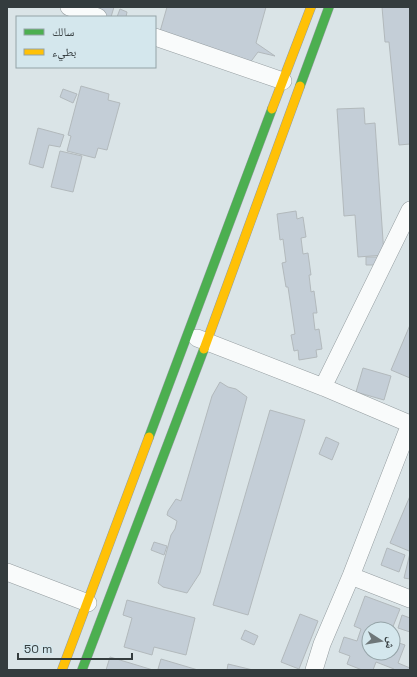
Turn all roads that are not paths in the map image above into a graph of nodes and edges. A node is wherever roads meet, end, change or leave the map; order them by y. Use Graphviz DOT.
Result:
graph roads {
  1 [pos="69,7"];
  2 [pos="311,7"];
  3 [pos="329,7"];
  4 [pos="95,16"];
  5 [pos="156,37"];
  6 [pos="284,81"];
  7 [pos="410,210"];
  8 [pos="187,335"];
  9 [pos="207,342"];
  10 [pos="323,387"];
  11 [pos="410,424"];
  12 [pos="7,572"];
  13 [pos="351,576"];
  14 [pos="410,600"];
  15 [pos="88,603"];
  16 [pos="62,670"];
  17 [pos="82,670"];
  18 [pos="314,670"];
  1 -- 4 [label="street"];
  2 -- 6 [label="main road"];
  3 -- 9 [label="main road"];
  5 -- 6 [label="street"];
  6 -- 8 [label="main road"];
  7 -- 10 [label="street"];
  8 -- 9 [label="street"];
  8 -- 15 [label="main road"];
  9 -- 10 [label="street"];
  9 -- 17 [label="main road"];
  10 -- 11 [label="street"];
  11 -- 13 [label="street"];
  12 -- 15 [label="street"];
  13 -- 14 [label="street"];
  13 -- 18 [label="street"];
  15 -- 16 [label="main road"];
}
